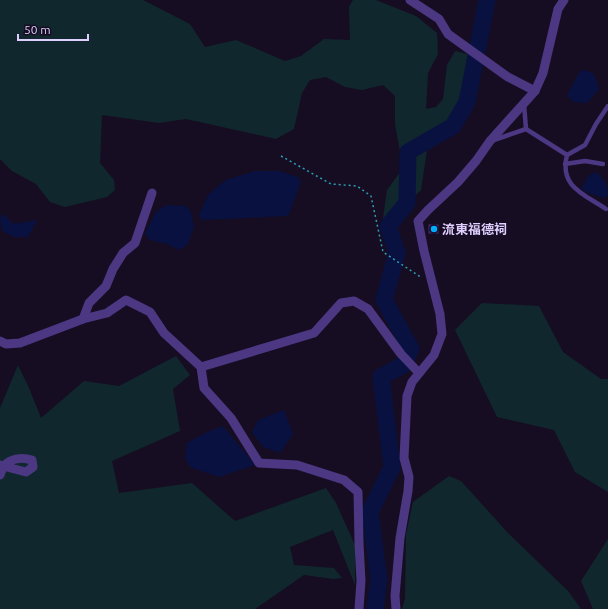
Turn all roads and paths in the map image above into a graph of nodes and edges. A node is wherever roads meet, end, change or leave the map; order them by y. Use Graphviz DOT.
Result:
graph roads {
  1 [pos="410,0"];
  2 [pos="564,0"];
  3 [pos="535,91"];
  4 [pos="524,104"];
  5 [pos="608,106"];
  6 [pos="526,129"];
  7 [pos="490,141"];
  8 [pos="567,155"];
  9 [pos="282,156"];
  10 [pos="565,164"];
  11 [pos="603,164"];
  12 [pos="152,193"];
  13 [pos="606,209"];
  14 [pos="413,272"];
  15 [pos="83,319"];
  16 [pos="0,342"];
  17 [pos="201,366"];
  18 [pos="418,374"];
  19 [pos="2,466"];
  20 [pos="0,475"];
  21 [pos="359,609"];
  22 [pos="396,609"];
  1 -- 3 [label="street"];
  2 -- 3 [label="street"];
  3 -- 4 [label="street"];
  4 -- 6 [label="lane"];
  4 -- 7 [label="street"];
  5 -- 8 [label="lane"];
  6 -- 7 [label="lane"];
  6 -- 8 [label="lane"];
  7 -- 18 [label="street"];
  8 -- 10 [label="lane"];
  9 -- 14 [label="path"];
  10 -- 11 [label="lane"];
  10 -- 13 [label="lane"];
  12 -- 15 [label="street"];
  15 -- 16 [label="street"];
  15 -- 17 [label="street"];
  17 -- 18 [label="street"];
  17 -- 21 [label="street"];
  18 -- 22 [label="street"];
  19 -- 20 [label="street"];
}
